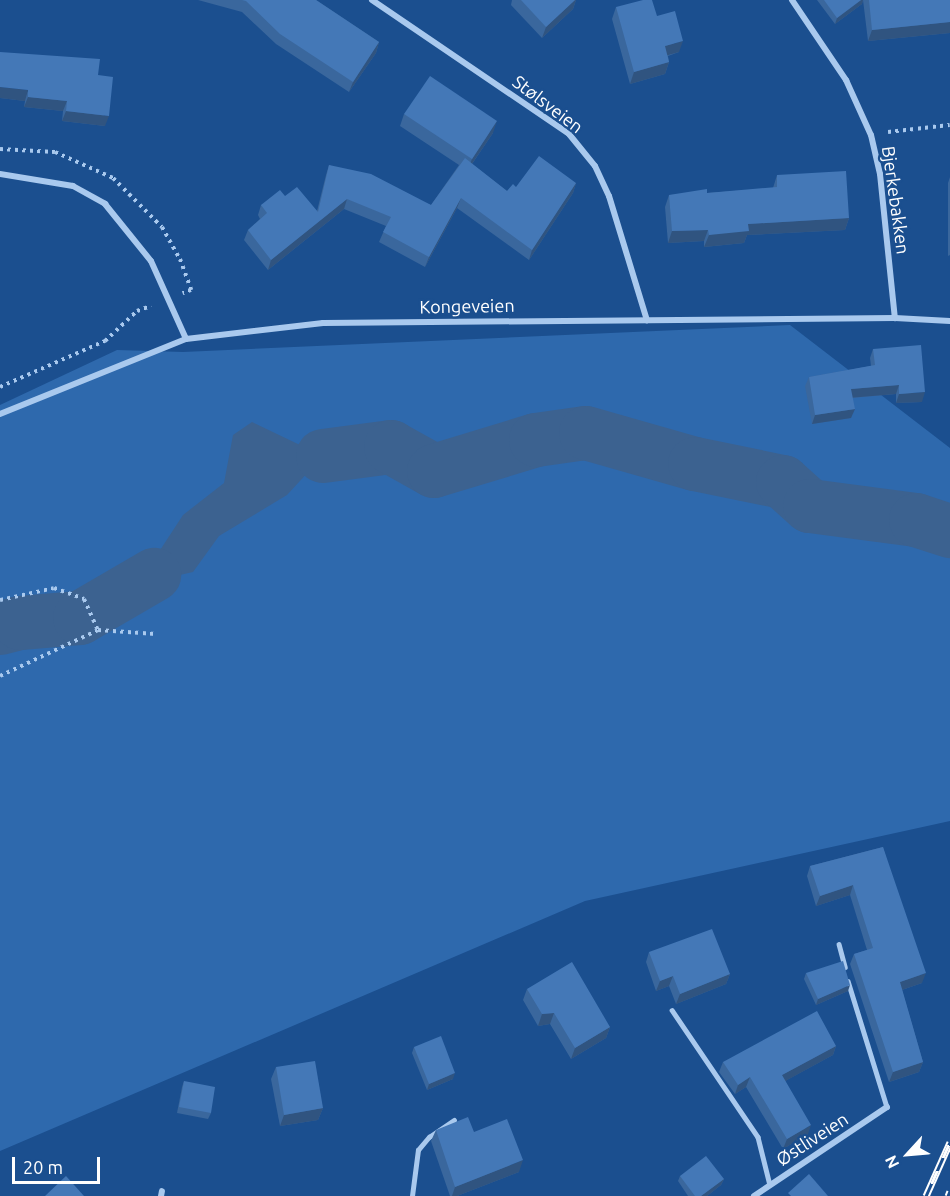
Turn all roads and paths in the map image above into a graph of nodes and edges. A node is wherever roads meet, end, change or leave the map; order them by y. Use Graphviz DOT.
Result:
graph roads {
  1 [pos="372,0"];
  2 [pos="792,0"];
  3 [pos="950,125"];
  4 [pos="872,135"];
  5 [pos="0,174"];
  6 [pos="170,298"];
  7 [pos="895,318"];
  8 [pos="647,320"];
  9 [pos="950,321"];
  10 [pos="186,339"];
  11 [pos="0,387"];
  12 [pos="0,414"];
  13 [pos="0,600"];
  14 [pos="98,630"];
  15 [pos="156,634"];
  16 [pos="0,676"];
  17 [pos="839,944"];
  18 [pos="672,1010"];
  19 [pos="887,1107"];
  20 [pos="454,1119"];
  21 [pos="770,1185"];
  22 [pos="412,1196"];
  23 [pos="754,1196"];
  1 -- 8 [label="street, Stølsveien"];
  2 -- 4 [label="street, Bjerkebakken"];
  3 -- 4 [label="path"];
  4 -- 7 [label="street, Bjerkebakken"];
  5 -- 6 [label="street"];
  6 -- 10 [label="street"];
  6 -- 11 [label="path"];
  7 -- 8 [label="street, Kongeveien"];
  7 -- 9 [label="street, Kongeveien"];
  8 -- 10 [label="street, Kongeveien"];
  10 -- 12 [label="street, Kongeveien"];
  13 -- 14 [label="path"];
  14 -- 15 [label="path"];
  14 -- 16 [label="path"];
  17 -- 19 [label="lane"];
  18 -- 21 [label="lane"];
  19 -- 21 [label="street, Østliveien"];
  20 -- 22 [label="lane"];
  21 -- 23 [label="street, Østliveien"];
}
